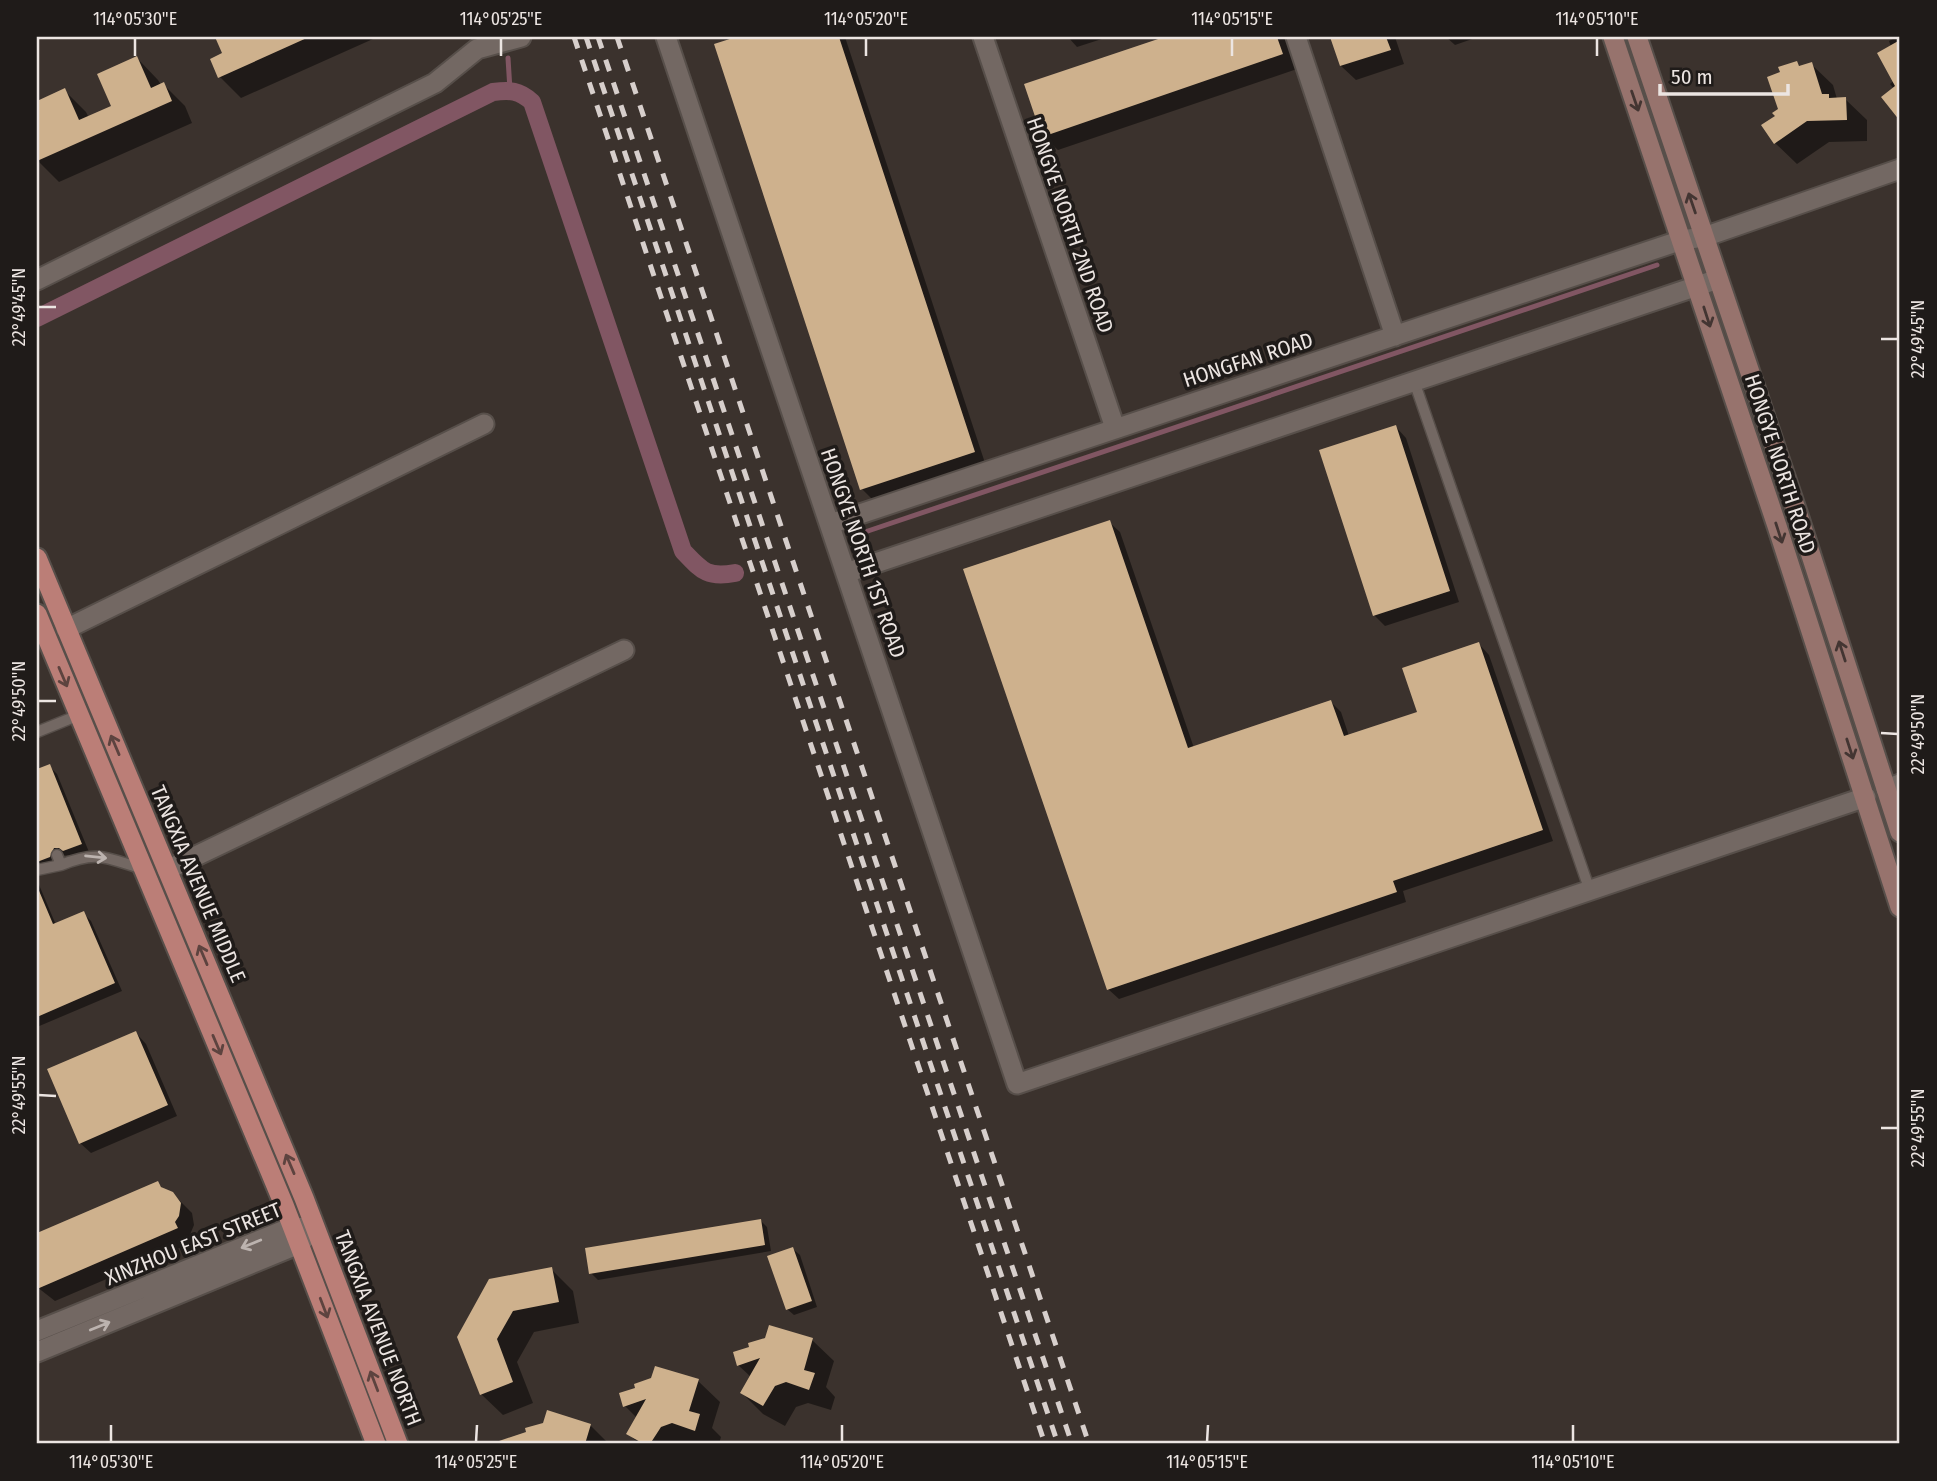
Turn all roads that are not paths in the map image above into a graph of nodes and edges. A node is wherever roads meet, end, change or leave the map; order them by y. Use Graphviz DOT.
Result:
graph roads {
  1 [pos="521,37"];
  2 [pos="666,37"];
  3 [pos="983,37"];
  4 [pos="1296,37"];
  5 [pos="1613,37"];
  6 [pos="1637,37"];
  7 [pos="476,43"];
  8 [pos="1900,169"];
  9 [pos="1704,237"];
  10 [pos="1682,240"];
  11 [pos="1718,279"];
  12 [pos="37,280"];
  13 [pos="1696,284"];
  14 [pos="1395,336"];
  15 [pos="1414,380"];
  16 [pos="484,424"];
  17 [pos="1115,428"];
  18 [pos="830,524"];
  19 [pos="37,558"];
  20 [pos="846,573"];
  21 [pos="37,614"];
  22 [pos="66,629"];
  23 [pos="624,650"];
  24 [pos="79,715"];
  25 [pos="37,732"];
  26 [pos="1893,786"];
  27 [pos="1866,797"];
  28 [pos="1900,832"];
  29 [pos="143,869"];
  30 [pos="37,870"];
  31 [pos="167,870"];
  32 [pos="1590,891"];
  33 [pos="1900,907"];
  34 [pos="316,1228"];
  35 [pos="296,1236"];
  36 [pos="37,1331"];
  37 [pos="37,1352"];
  38 [pos="376,1444"];
  39 [pos="398,1444"];
  1 -- 7 [label="street"];
  2 -- 18 [label="street, HONGYE NORTH 1ST ROAD"];
  3 -- 17 [label="street, HONGYE NORTH 2ND ROAD"];
  4 -- 14 [label="street"];
  5 -- 10 [label="main road, HONGYE NORTH ROAD, one-way"];
  9 -- 6 [label="main road, HONGYE NORTH ROAD, one-way"];
  7 -- 12 [label="street"];
  8 -- 9 [label="street, HONGFAN ROAD"];
  9 -- 10 [label="street, HONGFAN ROAD"];
  9 -- 11 [label="main road, HONGYE NORTH ROAD"];
  10 -- 13 [label="main road, HONGYE NORTH ROAD"];
  10 -- 14 [label="street, HONGFAN ROAD"];
  11 -- 13 [label="street"];
  26 -- 11 [label="main road, HONGYE NORTH ROAD, one-way"];
  13 -- 15 [label="street"];
  13 -- 27 [label="main road, HONGYE NORTH ROAD, one-way"];
  14 -- 17 [label="street, HONGFAN ROAD"];
  15 -- 20 [label="street"];
  15 -- 32 [label="lane"];
  16 -- 22 [label="street"];
  17 -- 18 [label="street, HONGFAN ROAD"];
  18 -- 20 [label="street, HONGYE NORTH 1ST ROAD"];
  19 -- 22 [label="main road, TANGXIA AVENUE MIDDLE"];
  20 -- 32 [label="street, HONGYE NORTH 1ST ROAD"];
  21 -- 24 [label="main road, TANGXIA AVENUE MIDDLE, one-way"];
  31 -- 22 [label="main road, TANGXIA AVENUE MIDDLE, one-way"];
  23 -- 31 [label="street"];
  24 -- 25 [label="lane"];
  24 -- 29 [label="main road, TANGXIA AVENUE MIDDLE"];
  26 -- 28 [label="main road, HONGYE NORTH ROAD"];
  27 -- 32 [label="street"];
  27 -- 33 [label="main road, HONGYE NORTH ROAD"];
  30 -- 29 [label="lane, one-way"];
  29 -- 35 [label="main road, TANGXIA AVENUE MIDDLE, one-way"];
  34 -- 31 [label="main road, TANGXIA AVENUE MIDDLE, one-way"];
  34 -- 35 [label="street, XINZHOU EAST STREET"];
  39 -- 34 [label="main road, TANGXIA AVENUE NORTH, one-way"];
  35 -- 36 [label="street, XINZHOU EAST STREET, one-way"];
  37 -- 35 [label="street, XINZHOU EAST STREET, one-way"];
  35 -- 38 [label="main road, TANGXIA AVENUE NORTH, one-way"];
}
